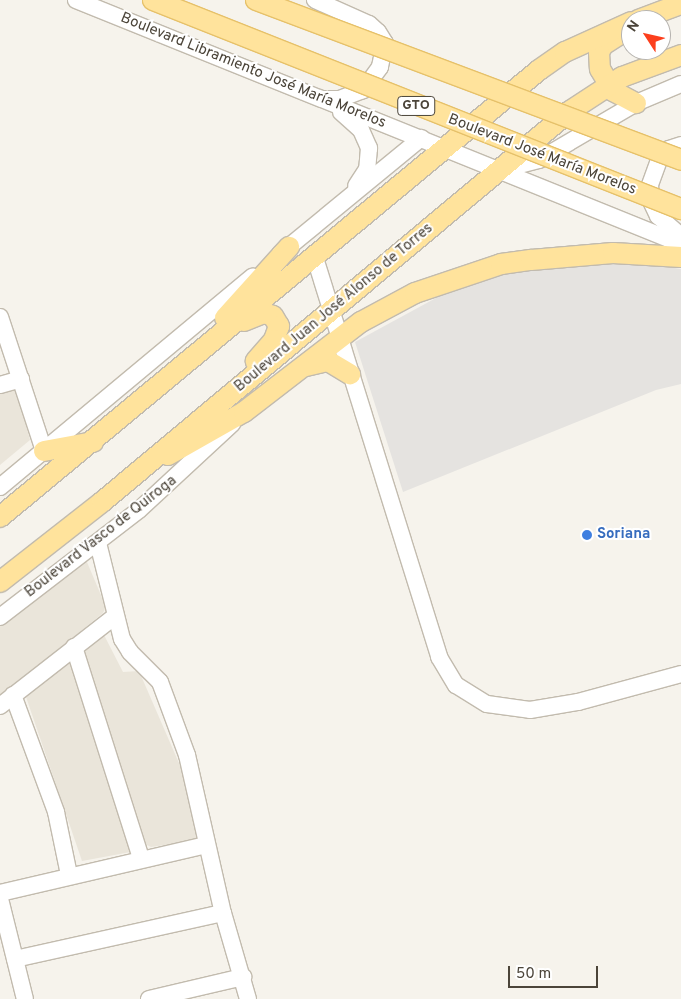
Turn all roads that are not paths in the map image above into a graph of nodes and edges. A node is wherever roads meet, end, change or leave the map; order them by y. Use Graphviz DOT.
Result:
graph roads {
  1 [pos="76,0"];
  2 [pos="153,0"];
  3 [pos="256,0"];
  4 [pos="315,0"];
  5 [pos="681,4"];
  6 [pos="665,10"];
  7 [pos="621,27"];
  8 [pos="621,34"];
  9 [pos="681,56"];
  10 [pos="681,84"];
  11 [pos="607,85"];
  12 [pos="320,99"];
  13 [pos="636,103"];
  14 [pos="421,138"];
  15 [pos="681,145"];
  16 [pos="446,148"];
  17 [pos="681,160"];
  18 [pos="500,170"];
  19 [pos="346,200"];
  20 [pos="681,209"];
  21 [pos="681,236"];
  22 [pos="681,244"];
  23 [pos="289,247"];
  24 [pos="681,257"];
  25 [pos="315,258"];
  26 [pos="332,311"];
  27 [pos="0,317"];
  28 [pos="230,327"];
  29 [pos="339,338"];
  30 [pos="187,362"];
  31 [pos="299,369"];
  32 [pos="350,374"];
  33 [pos="7,384"];
  34 [pos="244,412"];
  35 [pos="175,439"];
  36 [pos="95,441"];
  37 [pos="44,451"];
  38 [pos="146,465"];
  39 [pos="0,487"];
  40 [pos="0,518"];
  41 [pos="98,543"];
  42 [pos="0,582"];
  43 [pos="0,617"];
  44 [pos="114,617"];
  45 [pos="74,647"];
  46 [pos="681,674"];
  47 [pos="13,695"];
  48 [pos="0,706"];
  49 [pos="206,845"];
  50 [pos="141,858"];
  51 [pos="69,875"];
  52 [pos="0,893"];
  53 [pos="0,899"];
  54 [pos="223,913"];
  55 [pos="15,959"];
  56 [pos="243,977"];
  57 [pos="25,999"];
  58 [pos="149,999"];
  59 [pos="248,999"];
  1 -- 12 [label="street, Boulevard Libramiento José María Morelos"];
  2 -- 20 [label="main road, Boulevard José María Morelos / GTO, bridge"];
  3 -- 17 [label="main road, bridge"];
  4 -- 12 [label="street"];
  5 -- 6 [label="main road"];
  7 -- 16 [label="main road"];
  8 -- 11 [label="main road"];
  9 -- 11 [label="main road, Boulevard Juan José Alonso de Torres"];
  10 -- 13 [label="street"];
  11 -- 13 [label="main road"];
  11 -- 18 [label="main road, Boulevard Juan José Alonso de Torres"];
  12 -- 14 [label="street, Boulevard Libramiento José María Morelos"];
  12 -- 19 [label="street"];
  13 -- 18 [label="street"];
  14 -- 16 [label="street, Boulevard Libramiento José María Morelos"];
  14 -- 19 [label="street"];
  15 -- 21 [label="street"];
  16 -- 18 [label="street, Boulevard Libramiento José María Morelos"];
  16 -- 25 [label="main road"];
  18 -- 22 [label="street, Boulevard Libramiento José María Morelos"];
  18 -- 26 [label="main road, Boulevard Juan José Alonso de Torres"];
  19 -- 23 [label="street"];
  23 -- 30 [label="main road"];
  23 -- 37 [label="street"];
  24 -- 29 [label="main road"];
  25 -- 26 [label="street"];
  25 -- 28 [label="main road"];
  26 -- 29 [label="street"];
  26 -- 35 [label="main road, Boulevard Juan José Alonso de Torres"];
  27 -- 33 [label="street"];
  28 -- 30 [label="main road"];
  28 -- 35 [label="main road"];
  29 -- 31 [label="main road"];
  29 -- 32 [label="street"];
  30 -- 36 [label="main road"];
  31 -- 32 [label="main road"];
  31 -- 34 [label="main road"];
  32 -- 46 [label="street"];
  33 -- 37 [label="street"];
  34 -- 38 [label="main road"];
  34 -- 41 [label="street, Boulevard Vasco de Quiroga"];
  35 -- 38 [label="main road, Boulevard Juan José Alonso de Torres"];
  36 -- 37 [label="main road"];
  36 -- 40 [label="main road"];
  37 -- 39 [label="street"];
  38 -- 42 [label="main road, Boulevard Juan José Alonso de Torres"];
  41 -- 43 [label="street, Boulevard Vasco de Quiroga"];
  41 -- 44 [label="street"];
  44 -- 45 [label="street"];
  44 -- 49 [label="street"];
  45 -- 47 [label="street"];
  45 -- 50 [label="street"];
  47 -- 48 [label="street"];
  47 -- 51 [label="street"];
  49 -- 50 [label="street"];
  49 -- 54 [label="street"];
  50 -- 51 [label="street"];
  51 -- 52 [label="street"];
  53 -- 55 [label="street"];
  54 -- 55 [label="street"];
  54 -- 56 [label="street"];
  55 -- 57 [label="street"];
  56 -- 58 [label="street"];
  56 -- 59 [label="street"];
}
